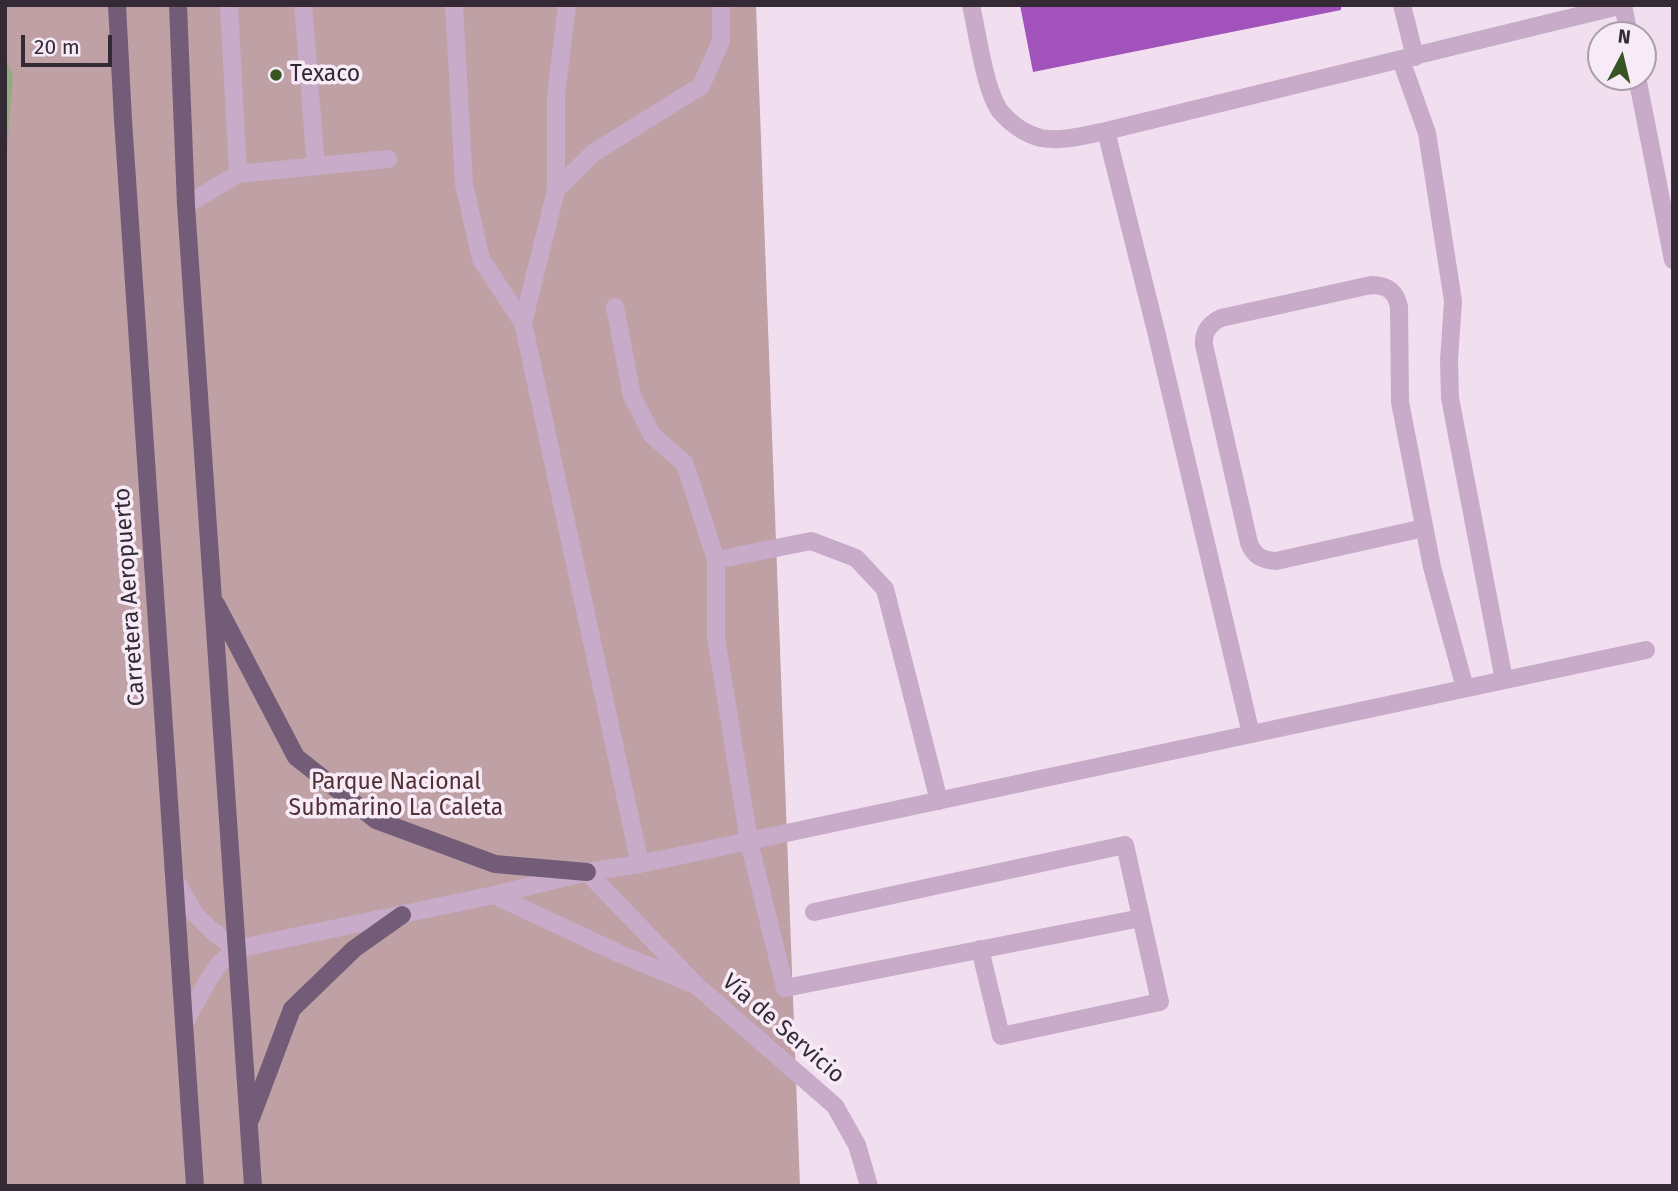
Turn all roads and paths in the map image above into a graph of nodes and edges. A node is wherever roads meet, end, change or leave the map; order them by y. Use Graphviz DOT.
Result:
graph roads {
  1 [pos="117,5"];
  2 [pos="178,5"];
  3 [pos="229,5"];
  4 [pos="303,5"];
  5 [pos="454,5"];
  6 [pos="567,5"];
  7 [pos="721,5"];
  8 [pos="971,5"];
  9 [pos="1402,5"];
  10 [pos="1623,5"];
  11 [pos="1408,58"];
  12 [pos="1640,91"];
  13 [pos="1106,131"];
  14 [pos="388,159"];
  15 [pos="316,166"];
  16 [pos="239,174"];
  17 [pos="556,190"];
  18 [pos="186,205"];
  19 [pos="1673,260"];
  20 [pos="615,307"];
  21 [pos="523,323"];
  22 [pos="1424,528"];
  23 [pos="716,561"];
  24 [pos="212,597"];
  25 [pos="1646,650"];
  26 [pos="1504,680"];
  27 [pos="1465,688"];
  28 [pos="1251,734"];
  29 [pos="939,801"];
  30 [pos="749,842"];
  31 [pos="640,864"];
  32 [pos="587,872"];
  33 [pos="174,878"];
  34 [pos="494,895"];
  35 [pos="814,912"];
  36 [pos="402,915"];
  37 [pos="1141,918"];
  38 [pos="236,949"];
  39 [pos="980,949"];
  40 [pos="697,986"];
  41 [pos="184,1024"];
  42 [pos="249,1124"];
  43 [pos="195,1186"];
  44 [pos="253,1186"];
  45 [pos="869,1186"];
  1 -- 33 [label="main road, Carretera Aeropuerto"];
  2 -- 18 [label="main road"];
  3 -- 16 [label="lane"];
  4 -- 15 [label="lane"];
  5 -- 21 [label="lane"];
  6 -- 17 [label="lane"];
  7 -- 17 [label="lane"];
  8 -- 13 [label="lane"];
  9 -- 11 [label="lane"];
  10 -- 11 [label="lane"];
  11 -- 13 [label="lane"];
  11 -- 26 [label="lane"];
  12 -- 19 [label="lane"];
  13 -- 28 [label="lane"];
  14 -- 15 [label="lane"];
  15 -- 16 [label="lane"];
  16 -- 18 [label="lane"];
  17 -- 21 [label="lane"];
  18 -- 24 [label="main road"];
  20 -- 23 [label="lane"];
  21 -- 31 [label="lane"];
  22 -- 22 [label="lane"];
  22 -- 27 [label="lane"];
  23 -- 29 [label="lane"];
  23 -- 30 [label="lane"];
  24 -- 32 [label="main road"];
  24 -- 38 [label="main road"];
  25 -- 26 [label="lane"];
  26 -- 27 [label="lane"];
  27 -- 28 [label="lane"];
  28 -- 29 [label="lane"];
  29 -- 30 [label="lane"];
  30 -- 31 [label="lane"];
  30 -- 39 [label="lane"];
  31 -- 32 [label="lane"];
  32 -- 34 [label="lane"];
  32 -- 40 [label="lane, Vía de Servicio"];
  33 -- 38 [label="lane"];
  33 -- 41 [label="main road, Carretera Aeropuerto"];
  34 -- 36 [label="lane"];
  34 -- 40 [label="lane, Vía de Servicio"];
  35 -- 37 [label="lane"];
  36 -- 38 [label="lane"];
  36 -- 42 [label="main road"];
  37 -- 39 [label="lane"];
  37 -- 39 [label="lane"];
  38 -- 41 [label="lane"];
  38 -- 42 [label="main road"];
  40 -- 45 [label="lane, Vía de Servicio"];
  41 -- 43 [label="main road, Carretera Aeropuerto"];
  42 -- 44 [label="main road"];
}
